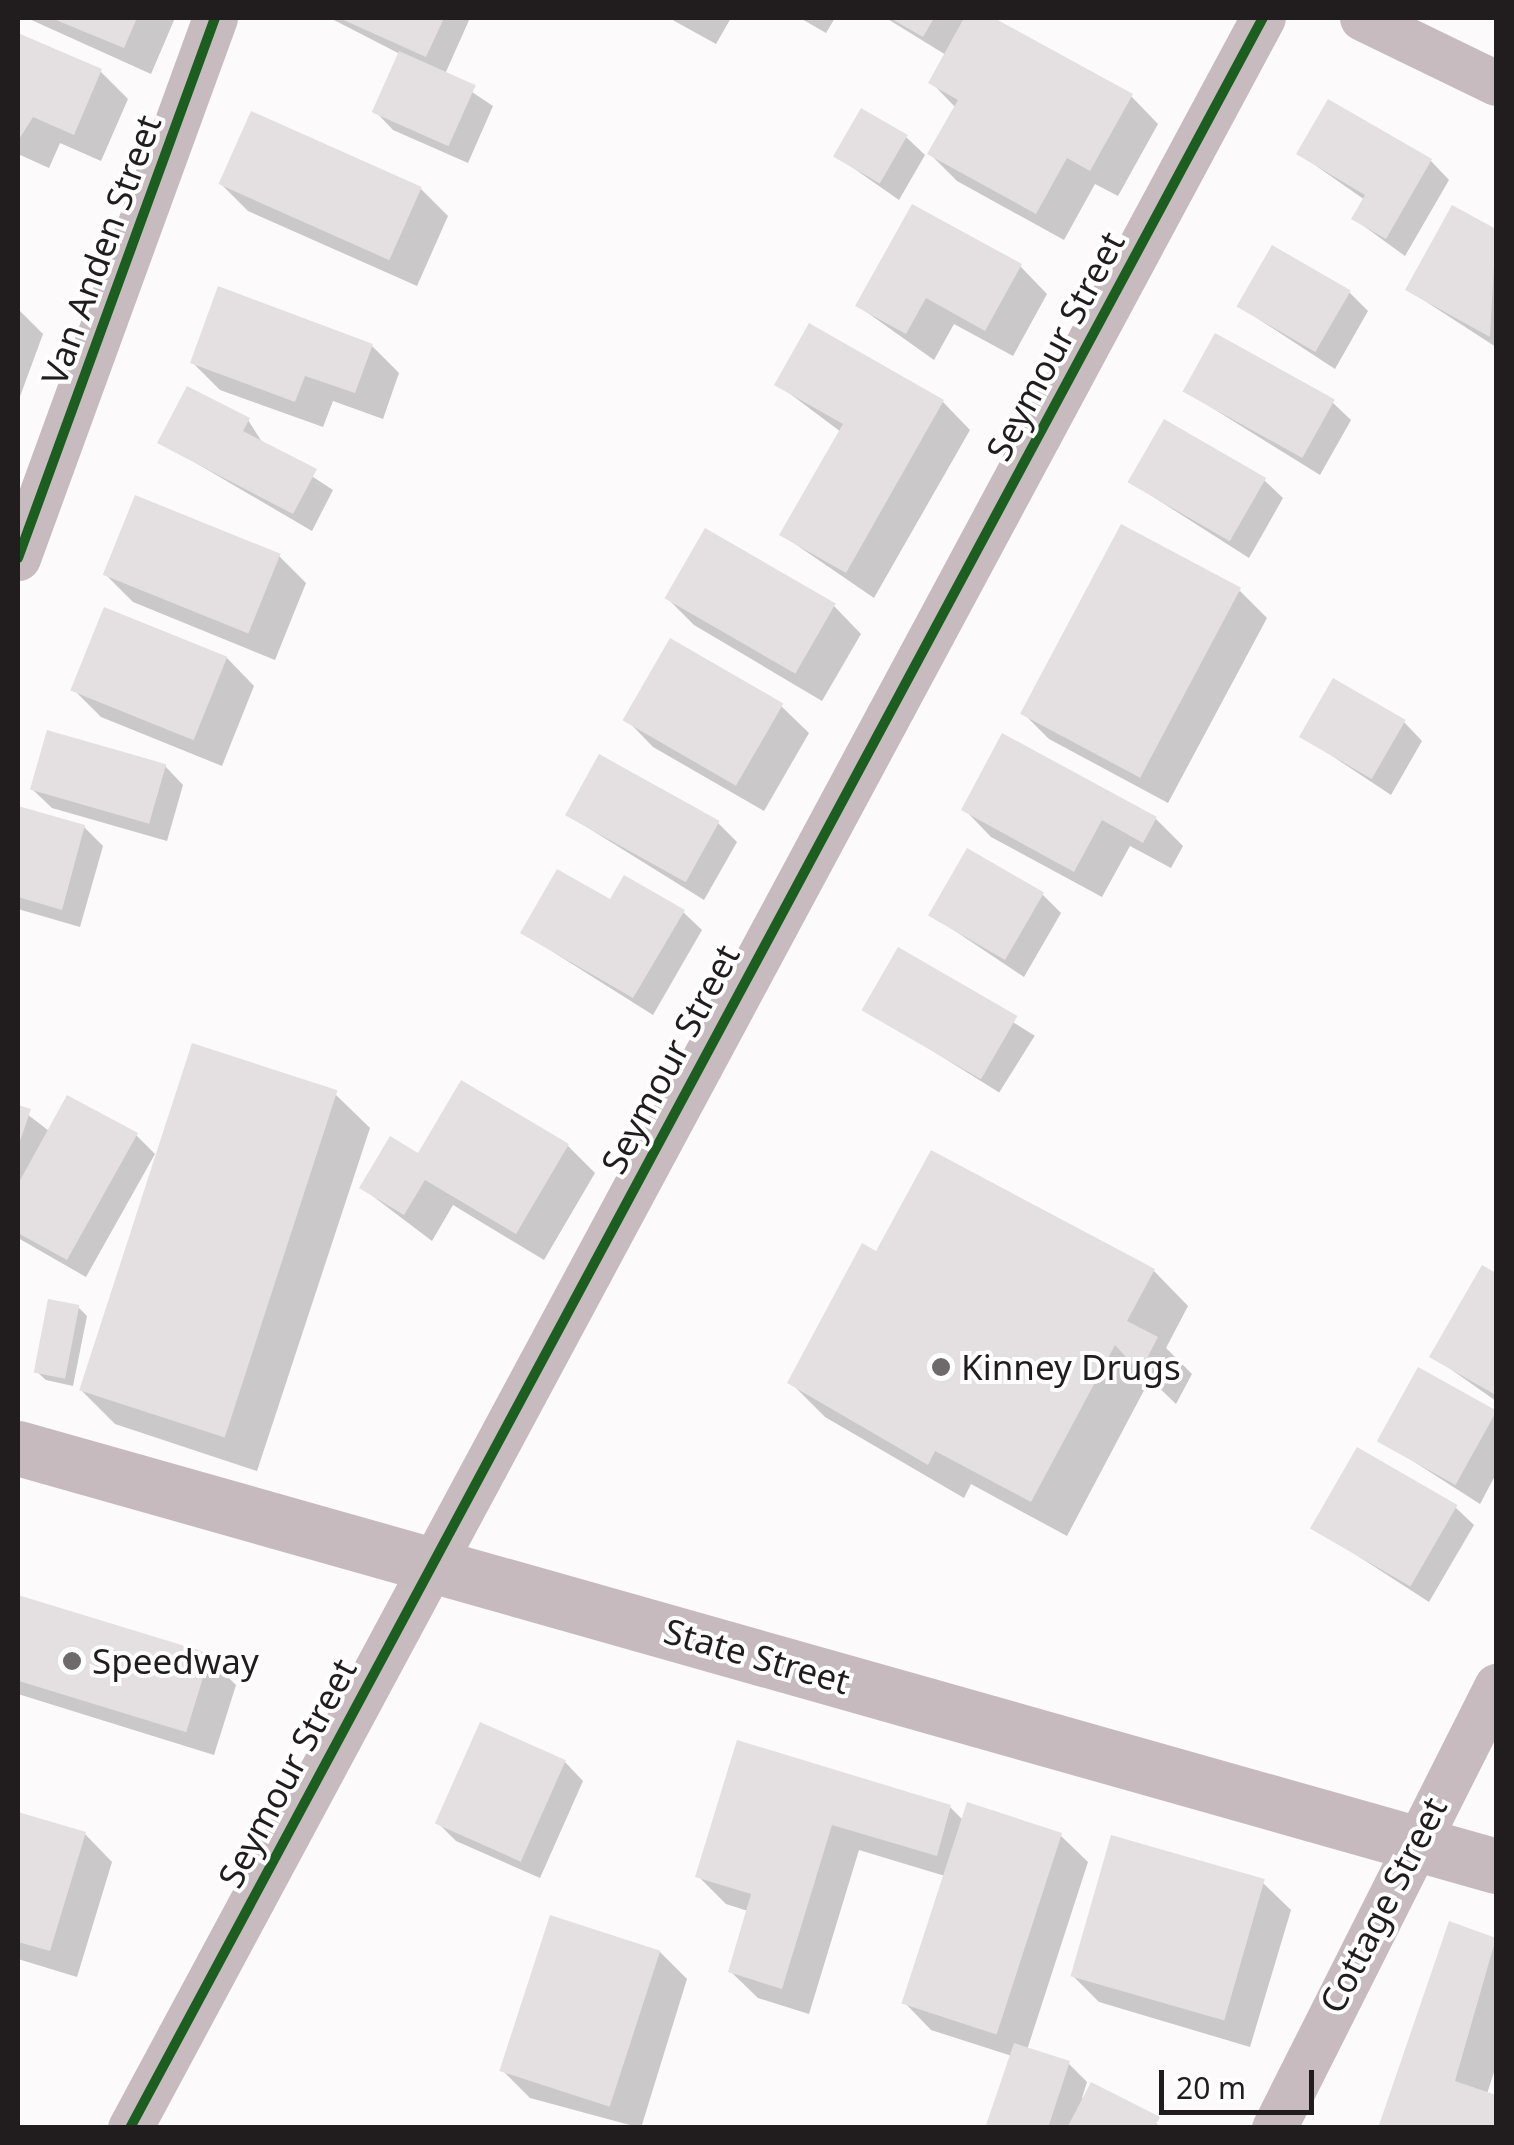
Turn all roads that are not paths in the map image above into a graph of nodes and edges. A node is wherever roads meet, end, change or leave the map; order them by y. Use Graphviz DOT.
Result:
graph roads {
  1 [pos="215,18"];
  2 [pos="1262,18"];
  3 [pos="1362,18"];
  4 [pos="1496,84"];
  5 [pos="18,558"];
  6 [pos="18,1448"];
  7 [pos="430,1563"];
  8 [pos="1496,1686"];
  9 [pos="1413,1842"];
  10 [pos="1496,1866"];
  11 [pos="130,2128"];
  12 [pos="1274,2128"];
  1 -- 5 [label="street, Van Anden Street"];
  2 -- 7 [label="street, Seymour Street"];
  3 -- 4 [label="street"];
  6 -- 7 [label="main road, State Street"];
  7 -- 9 [label="main road, State Street"];
  7 -- 11 [label="street, Seymour Street"];
  8 -- 9 [label="street, Cottage Street"];
  9 -- 10 [label="main road, State Street"];
  9 -- 12 [label="street, Cottage Street"];
}
